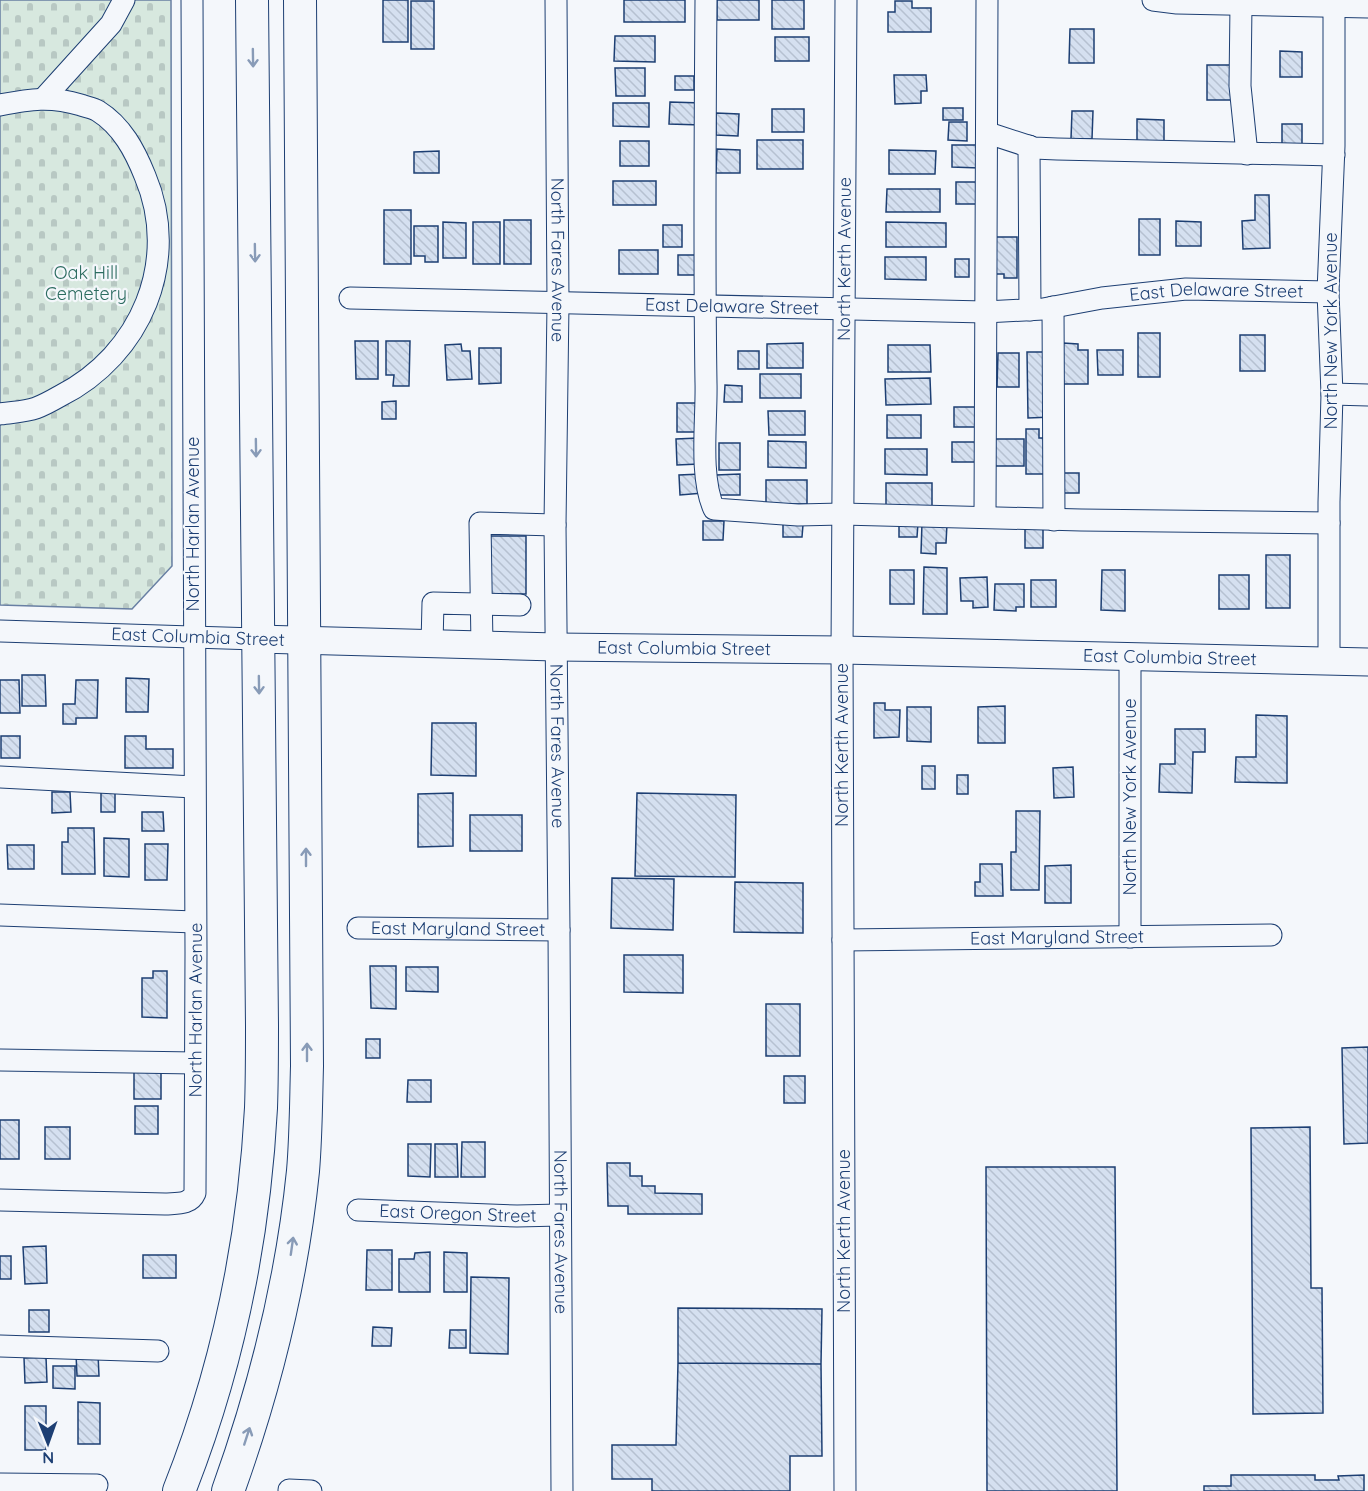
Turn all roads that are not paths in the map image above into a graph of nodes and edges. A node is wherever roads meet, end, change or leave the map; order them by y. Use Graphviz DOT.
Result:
graph roads {
  1 [pos="124,0"];
  2 [pos="192,0"];
  3 [pos="252,0"];
  4 [pos="300,0"];
  5 [pos="556,0"];
  6 [pos="706,0"];
  7 [pos="846,0"];
  8 [pos="987,0"];
  9 [pos="1153,0"];
  10 [pos="1334,3"];
  11 [pos="1241,4"];
  12 [pos="1368,7"];
  13 [pos="44,98"];
  14 [pos="0,105"];
  15 [pos="988,133"];
  16 [pos="1029,146"];
  17 [pos="1247,154"];
  18 [pos="1334,155"];
  19 [pos="1328,292"];
  20 [pos="350,298"];
  21 [pos="558,304"];
  22 [pos="704,306"];
  23 [pos="1053,307"];
  24 [pos="843,309"];
  25 [pos="1030,310"];
  26 [pos="986,312"];
  27 [pos="1332,394"];
  28 [pos="1368,394"];
  29 [pos="0,414"];
  30 [pos="842,514"];
  31 [pos="985,517"];
  32 [pos="1054,520"];
  33 [pos="1329,523"];
  34 [pos="555,525"];
  35 [pos="481,603"];
  36 [pos="520,604"];
  37 [pos="0,631"];
  38 [pos="194,636"];
  39 [pos="258,639"];
  40 [pos="305,641"];
  41 [pos="432,644"];
  42 [pos="482,645"];
  43 [pos="556,647"];
  44 [pos="842,650"];
  45 [pos="1130,657"];
  46 [pos="1329,661"];
  47 [pos="1368,662"];
  48 [pos="0,777"];
  49 [pos="194,787"];
  50 [pos="0,915"];
  51 [pos="195,922"];
  52 [pos="358,928"];
  53 [pos="559,930"];
  54 [pos="1271,935"];
  55 [pos="1130,937"];
  56 [pos="843,940"];
  57 [pos="0,1060"];
  58 [pos="195,1063"];
  59 [pos="0,1200"];
  60 [pos="358,1210"];
  61 [pos="560,1215"];
  62 [pos="0,1346"];
  63 [pos="158,1351"];
  64 [pos="0,1484"];
  65 [pos="97,1485"];
  66 [pos="289,1490"];
  67 [pos="179,1491"];
  68 [pos="228,1491"];
  69 [pos="311,1491"];
  70 [pos="562,1491"];
  71 [pos="845,1491"];
  1 -- 13 [label="street"];
  2 -- 38 [label="street, North Harlan Avenue"];
  3 -- 39 [label="highway, one-way"];
  4 -- 40 [label="highway"];
  5 -- 21 [label="street, North Fares Avenue"];
  6 -- 22 [label="street"];
  7 -- 24 [label="street, North Kerth Avenue"];
  8 -- 15 [label="street"];
  9 -- 11 [label="street"];
  10 -- 11 [label="street"];
  10 -- 12 [label="street"];
  10 -- 18 [label="street, North New York Avenue"];
  11 -- 17 [label="street"];
  13 -- 14 [label="street"];
  13 -- 29 [label="street"];
  15 -- 16 [label="street"];
  15 -- 26 [label="street"];
  16 -- 17 [label="street"];
  16 -- 25 [label="street"];
  17 -- 18 [label="street"];
  18 -- 19 [label="street, North New York Avenue"];
  19 -- 23 [label="street, East Delaware Street"];
  19 -- 27 [label="street, North New York Avenue"];
  20 -- 21 [label="street, East Delaware Street"];
  21 -- 22 [label="street, East Delaware Street"];
  21 -- 34 [label="street, North Fares Avenue"];
  22 -- 24 [label="street, East Delaware Street"];
  22 -- 30 [label="street"];
  23 -- 25 [label="street, East Delaware Street"];
  23 -- 32 [label="street"];
  24 -- 26 [label="street, East Delaware Street"];
  24 -- 30 [label="street, North Kerth Avenue"];
  25 -- 26 [label="street, East Delaware Street"];
  26 -- 31 [label="street"];
  27 -- 28 [label="street"];
  27 -- 33 [label="street, North New York Avenue"];
  30 -- 31 [label="street"];
  30 -- 44 [label="street, North Kerth Avenue"];
  31 -- 32 [label="street"];
  32 -- 33 [label="street"];
  33 -- 46 [label="street, North New York Avenue"];
  34 -- 35 [label="street"];
  34 -- 43 [label="street, North Fares Avenue"];
  35 -- 36 [label="street"];
  35 -- 41 [label="street"];
  35 -- 42 [label="street"];
  37 -- 38 [label="street, East Columbia Street"];
  38 -- 39 [label="street, East Columbia Street"];
  38 -- 49 [label="street, North Harlan Avenue"];
  39 -- 40 [label="main road, East Columbia Street"];
  39 -- 67 [label="highway, one-way"];
  40 -- 41 [label="main road, East Columbia Street"];
  68 -- 40 [label="highway, one-way"];
  41 -- 42 [label="main road, East Columbia Street"];
  42 -- 43 [label="main road, East Columbia Street"];
  43 -- 44 [label="main road, East Columbia Street"];
  43 -- 53 [label="street, North Fares Avenue"];
  44 -- 45 [label="main road, East Columbia Street"];
  44 -- 56 [label="street, North Kerth Avenue"];
  45 -- 46 [label="main road, East Columbia Street"];
  45 -- 55 [label="street, North New York Avenue"];
  46 -- 47 [label="main road, East Columbia Street"];
  48 -- 49 [label="street"];
  49 -- 51 [label="street, North Harlan Avenue"];
  50 -- 51 [label="street"];
  51 -- 58 [label="street, North Harlan Avenue"];
  52 -- 53 [label="street, East Maryland Street"];
  53 -- 61 [label="street, North Fares Avenue"];
  54 -- 55 [label="street, East Maryland Street"];
  55 -- 56 [label="street, East Maryland Street"];
  56 -- 71 [label="street, North Kerth Avenue"];
  57 -- 58 [label="street"];
  58 -- 59 [label="street, North Harlan Avenue"];
  60 -- 61 [label="street, East Oregon Street"];
  61 -- 70 [label="street, North Fares Avenue"];
  62 -- 63 [label="street"];
  64 -- 65 [label="street"];
  66 -- 69 [label="street"];
}
